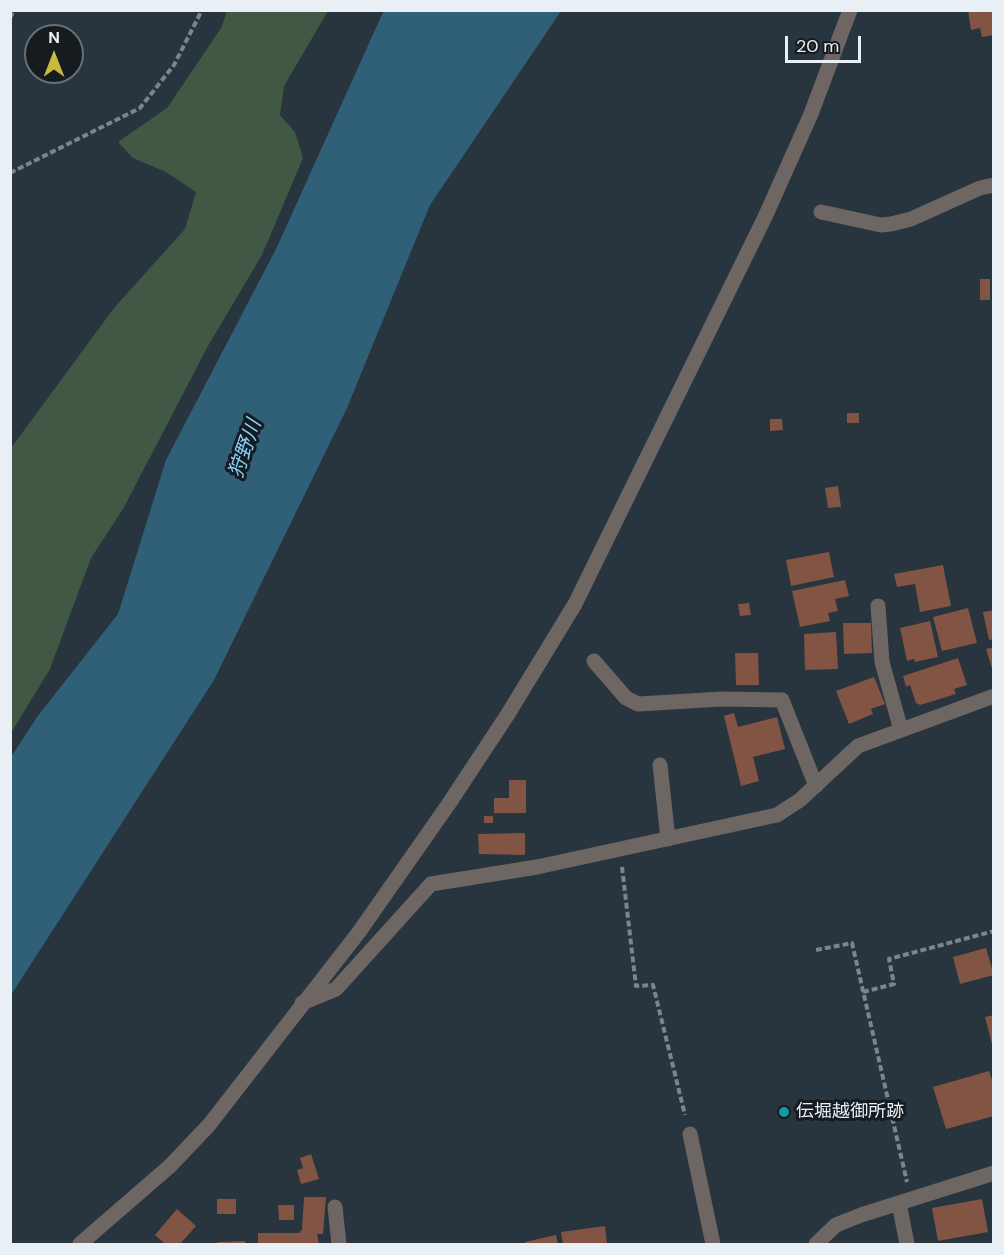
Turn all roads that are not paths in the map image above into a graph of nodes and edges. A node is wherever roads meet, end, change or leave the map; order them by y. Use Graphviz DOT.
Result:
graph roads {
  1 [pos="850,10"];
  2 [pos="993,185"];
  3 [pos="821,212"];
  4 [pos="878,606"];
  5 [pos="594,661"];
  6 [pos="993,696"];
  7 [pos="901,730"];
  8 [pos="660,765"];
  9 [pos="816,786"];
  10 [pos="668,839"];
  11 [pos="301,1004"];
  12 [pos="690,1134"];
  13 [pos="993,1173"];
  14 [pos="905,1201"];
  15 [pos="335,1207"];
  16 [pos="80,1245"];
  17 [pos="339,1245"];
  18 [pos="713,1245"];
  19 [pos="816,1245"];
  20 [pos="907,1245"];
  1 -- 11 [label="street"];
  2 -- 3 [label="street"];
  4 -- 7 [label="street"];
  5 -- 9 [label="street"];
  6 -- 7 [label="street"];
  7 -- 9 [label="street"];
  8 -- 10 [label="street"];
  9 -- 10 [label="street"];
  10 -- 11 [label="street"];
  11 -- 16 [label="street"];
  12 -- 18 [label="street"];
  13 -- 14 [label="street"];
  14 -- 19 [label="street"];
  14 -- 20 [label="street"];
  15 -- 17 [label="street"];
}
